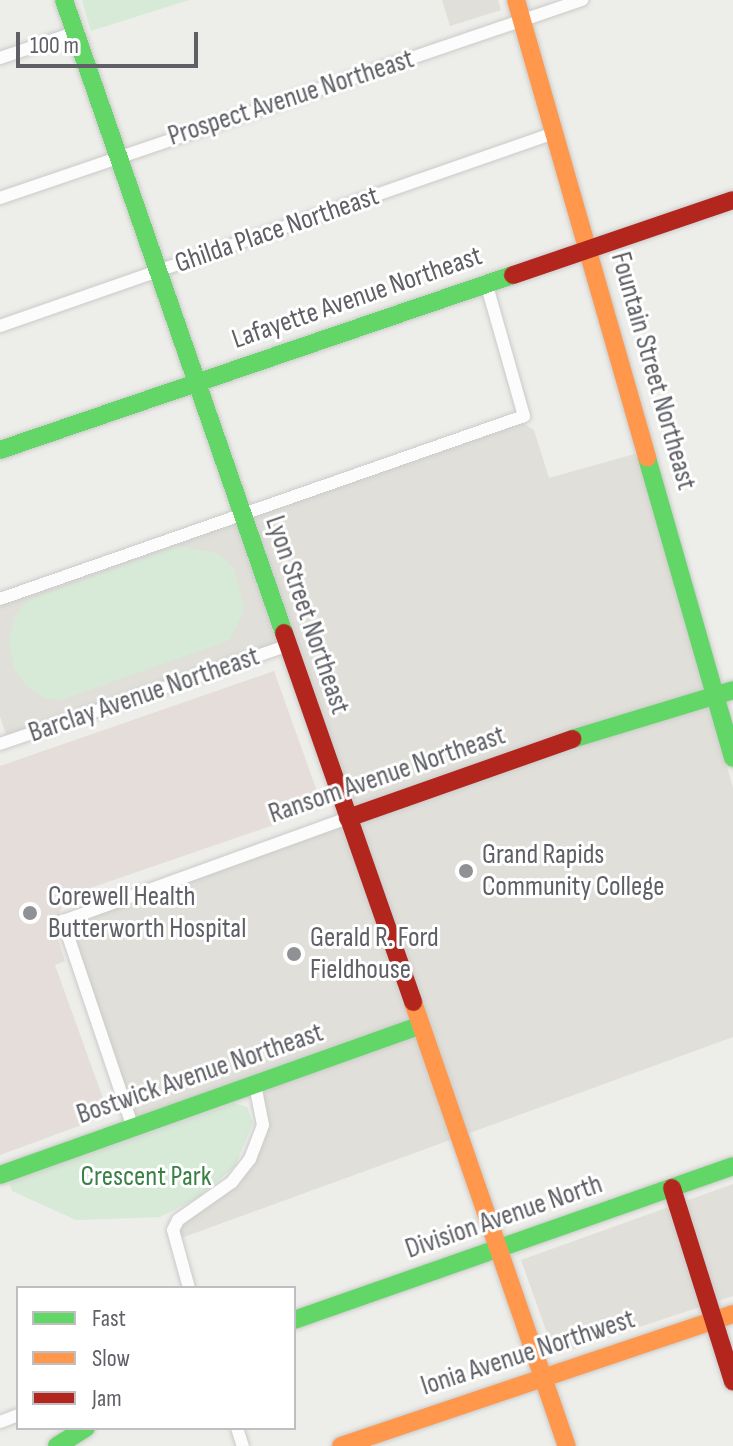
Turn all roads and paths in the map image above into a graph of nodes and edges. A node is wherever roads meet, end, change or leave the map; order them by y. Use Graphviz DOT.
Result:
graph roads {
  1 [pos="64,0"];
  2 [pos="516,0"];
  3 [pos="582,0"];
  4 [pos="522,21"];
  5 [pos="74,33"];
  6 [pos="0,58"];
  7 [pos="554,133"];
  8 [pos="116,156"];
  9 [pos="0,198"];
  10 [pos="733,200"];
  11 [pos="589,249"];
  12 [pos="158,272"];
  13 [pos="486,283"];
  14 [pos="0,326"];
  15 [pos="195,383"];
  16 [pos="0,450"];
  17 [pos="242,515"];
  18 [pos="0,599"];
  19 [pos="287,646"];
  20 [pos="724,692"];
  21 [pos="0,744"];
  22 [pos="733,758"];
  23 [pos="348,818"];
  24 [pos="419,1026"];
  25 [pos="255,1085"];
  26 [pos="133,1128"];
  27 [pos="733,1166"];
  28 [pos="0,1175"];
  29 [pos="672,1188"];
  30 [pos="497,1249"];
  31 [pos="188,1286"];
  32 [pos="733,1314"];
  33 [pos="296,1319"];
  34 [pos="714,1321"];
  35 [pos="543,1377"];
  36 [pos="733,1382"];
  37 [pos="83,1430"];
  38 [pos="57,1446"];
  39 [pos="341,1446"];
  40 [pos="567,1446"];
  1 -- 5 [label="street, Lyon Street Northeast"];
  2 -- 4 [label="street, Fountain Street Northeast"];
  3 -- 4 [label="street, Prospect Avenue Northeast"];
  4 -- 7 [label="street, Fountain Street Northeast"];
  4 -- 8 [label="street, Prospect Avenue Northeast"];
  5 -- 6 [label="street"];
  5 -- 8 [label="street, Lyon Street Northeast"];
  7 -- 11 [label="street, Fountain Street Northeast"];
  7 -- 12 [label="street, Ghilda Place Northeast"];
  8 -- 9 [label="street, Prospect Avenue Northeast"];
  8 -- 12 [label="street, Lyon Street Northeast"];
  10 -- 11 [label="street, Lafayette Avenue Northeast"];
  11 -- 13 [label="street, Lafayette Avenue Northeast"];
  11 -- 20 [label="street, Fountain Street Northeast"];
  12 -- 14 [label="street, Ghilda Place Northeast"];
  12 -- 15 [label="street, Lyon Street Northeast"];
  13 -- 15 [label="street, Lafayette Avenue Northeast"];
  13 -- 17 [label="street"];
  15 -- 16 [label="street, Lafayette Avenue Northeast"];
  15 -- 17 [label="street, Lyon Street Northeast"];
  17 -- 18 [label="street"];
  17 -- 19 [label="street, Lyon Street Northeast"];
  19 -- 21 [label="street, Barclay Avenue Northeast"];
  19 -- 23 [label="street, Lyon Street Northeast"];
  20 -- 22 [label="street, Fountain Street Northeast"];
  20 -- 23 [label="street, Ransom Avenue Northeast"];
  23 -- 24 [label="street, Lyon Street Northeast"];
  23 -- 26 [label="street, Ransom Avenue Northeast"];
  24 -- 25 [label="street, Bostwick Avenue Northeast"];
  24 -- 30 [label="street, Lyon Street Northeast"];
  25 -- 26 [label="street, Bostwick Avenue Northeast"];
  25 -- 31 [label="street"];
  26 -- 28 [label="street, Bostwick Avenue Northeast"];
  27 -- 29 [label="street, Division Avenue North"];
  29 -- 30 [label="street, Division Avenue North"];
  29 -- 34 [label="street"];
  30 -- 33 [label="street, Division Avenue North"];
  30 -- 35 [label="street, Lyon Street Northeast"];
  32 -- 34 [label="street, Ionia Avenue Northwest"];
  34 -- 35 [label="street, Ionia Avenue Northwest"];
  34 -- 36 [label="street"];
  35 -- 39 [label="street, Ionia Avenue Northwest"];
  35 -- 40 [label="street, Lyon Street Northeast"];
  37 -- 38 [label="street"];
}
